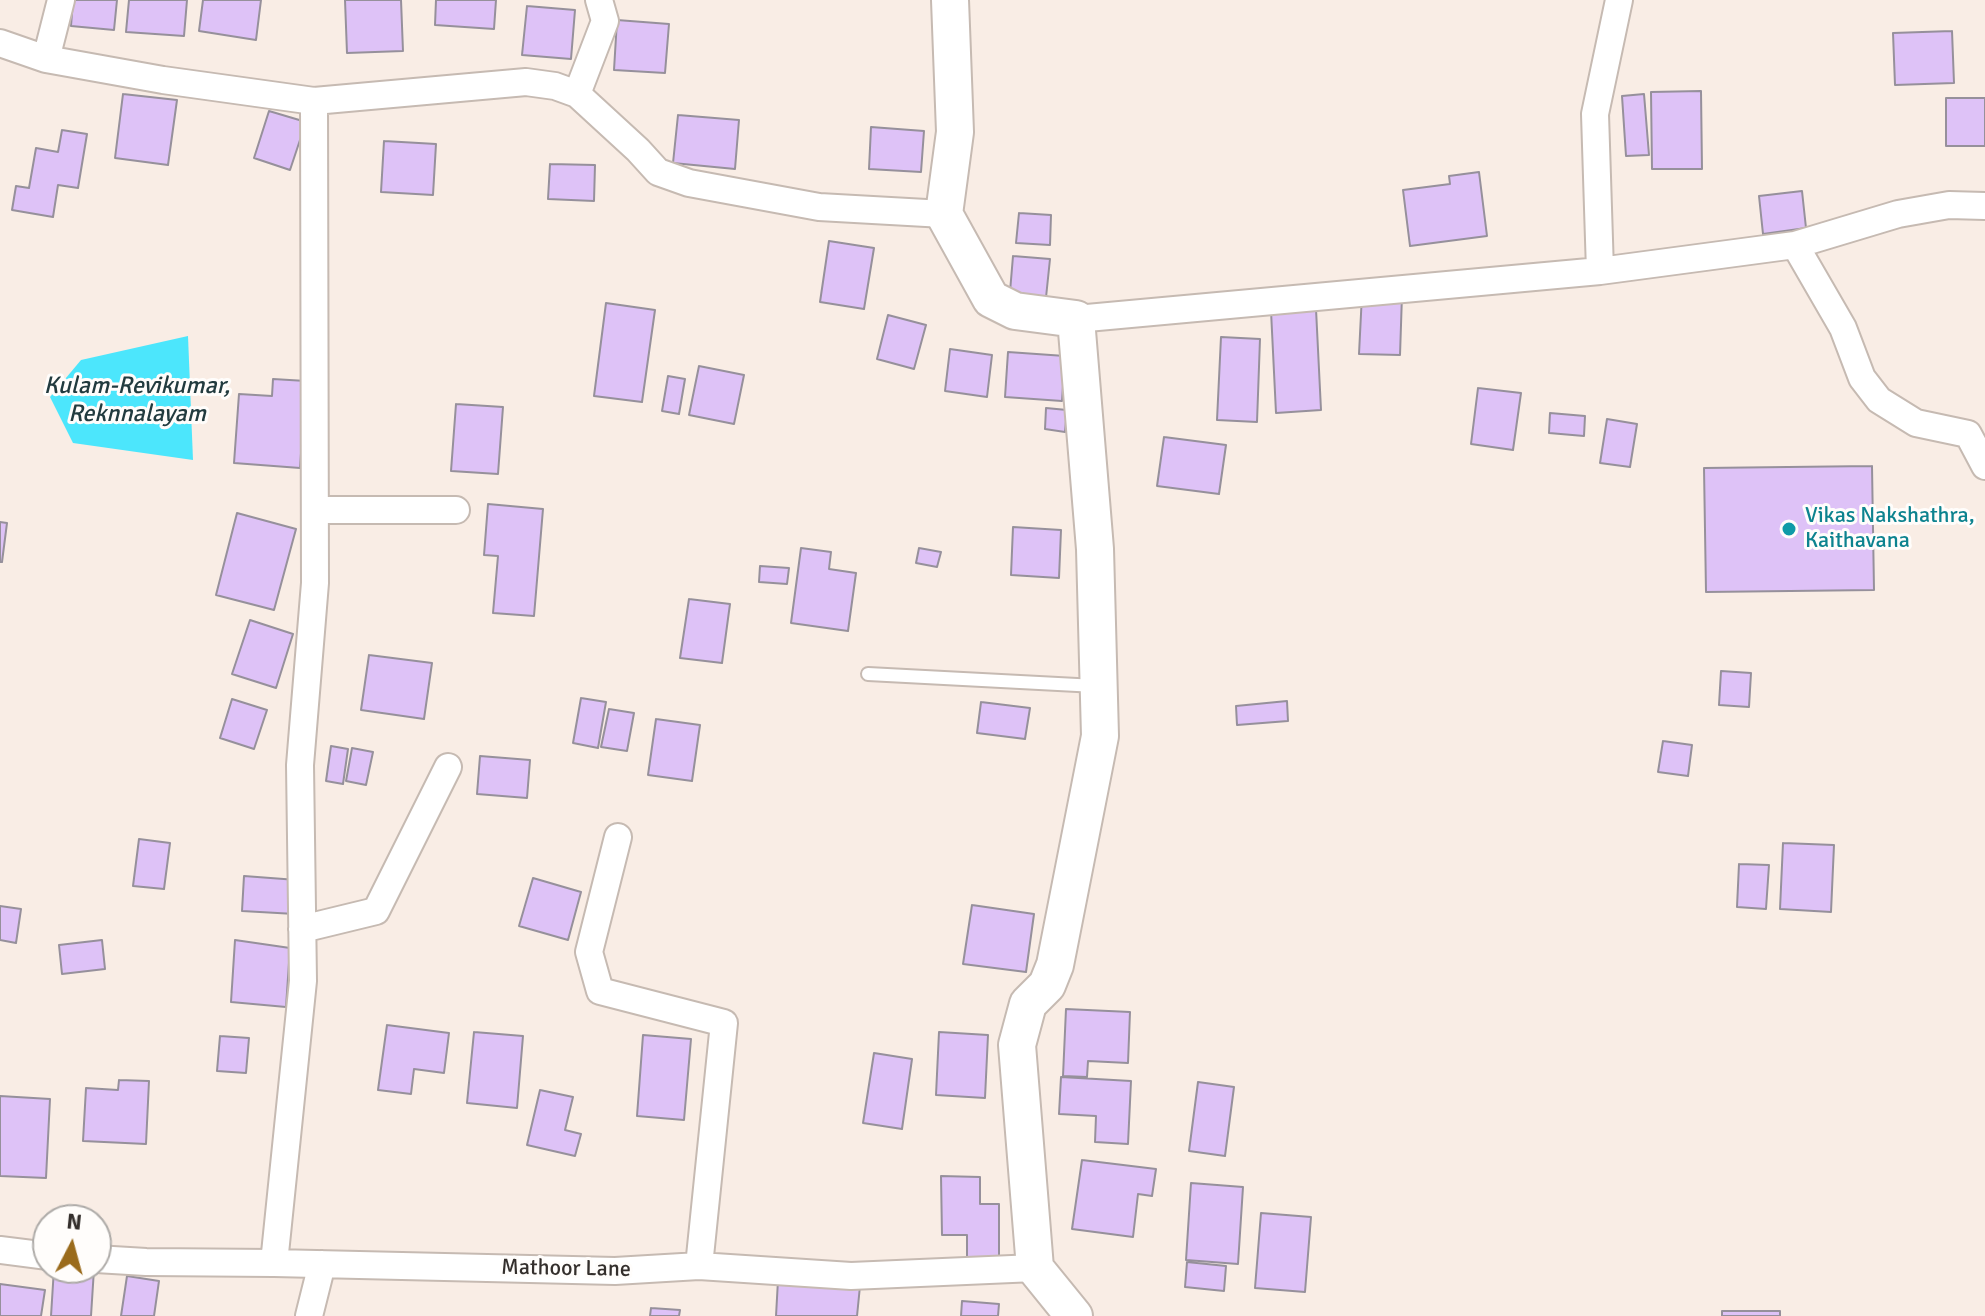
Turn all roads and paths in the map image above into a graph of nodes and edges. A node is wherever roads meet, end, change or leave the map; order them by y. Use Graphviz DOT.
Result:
graph roads {
  1 [pos="61,0"];
  2 [pos="599,0"];
  3 [pos="950,0"];
  4 [pos="1619,0"];
  5 [pos="0,43"];
  6 [pos="46,59"];
  7 [pos="577,94"];
  8 [pos="314,101"];
  9 [pos="1985,206"];
  10 [pos="944,214"];
  11 [pos="1795,245"];
  12 [pos="1600,271"];
  13 [pos="1076,319"];
  14 [pos="1985,466"];
  15 [pos="315,510"];
  16 [pos="456,510"];
  17 [pos="868,674"];
  18 [pos="1099,687"];
  19 [pos="448,767"];
  20 [pos="618,837"];
  21 [pos="302,929"];
  22 [pos="0,1250"];
  23 [pos="32,1254"];
  24 [pos="112,1260"];
  25 [pos="274,1263"];
  26 [pos="322,1264"];
  27 [pos="699,1266"];
  28 [pos="1035,1268"];
  29 [pos="309,1316"];
  30 [pos="1074,1316"];
  1 -- 6 [label="street"];
  2 -- 7 [label="street"];
  3 -- 10 [label="street"];
  4 -- 12 [label="street"];
  5 -- 6 [label="street"];
  6 -- 8 [label="street"];
  7 -- 8 [label="street"];
  7 -- 10 [label="street"];
  8 -- 15 [label="street"];
  9 -- 11 [label="street"];
  10 -- 13 [label="street"];
  11 -- 12 [label="street"];
  11 -- 14 [label="street"];
  12 -- 13 [label="street"];
  13 -- 18 [label="street"];
  15 -- 16 [label="street"];
  15 -- 21 [label="street"];
  17 -- 18 [label="lane"];
  18 -- 28 [label="street"];
  19 -- 21 [label="street"];
  20 -- 27 [label="street"];
  21 -- 25 [label="street"];
  22 -- 23 [label="street"];
  24 -- 25 [label="street, Mathoor Lane"];
  25 -- 26 [label="street, Mathoor Lane"];
  26 -- 27 [label="street, Mathoor Lane"];
  26 -- 29 [label="street"];
  27 -- 28 [label="street, Mathoor Lane"];
  28 -- 30 [label="street"];
}
